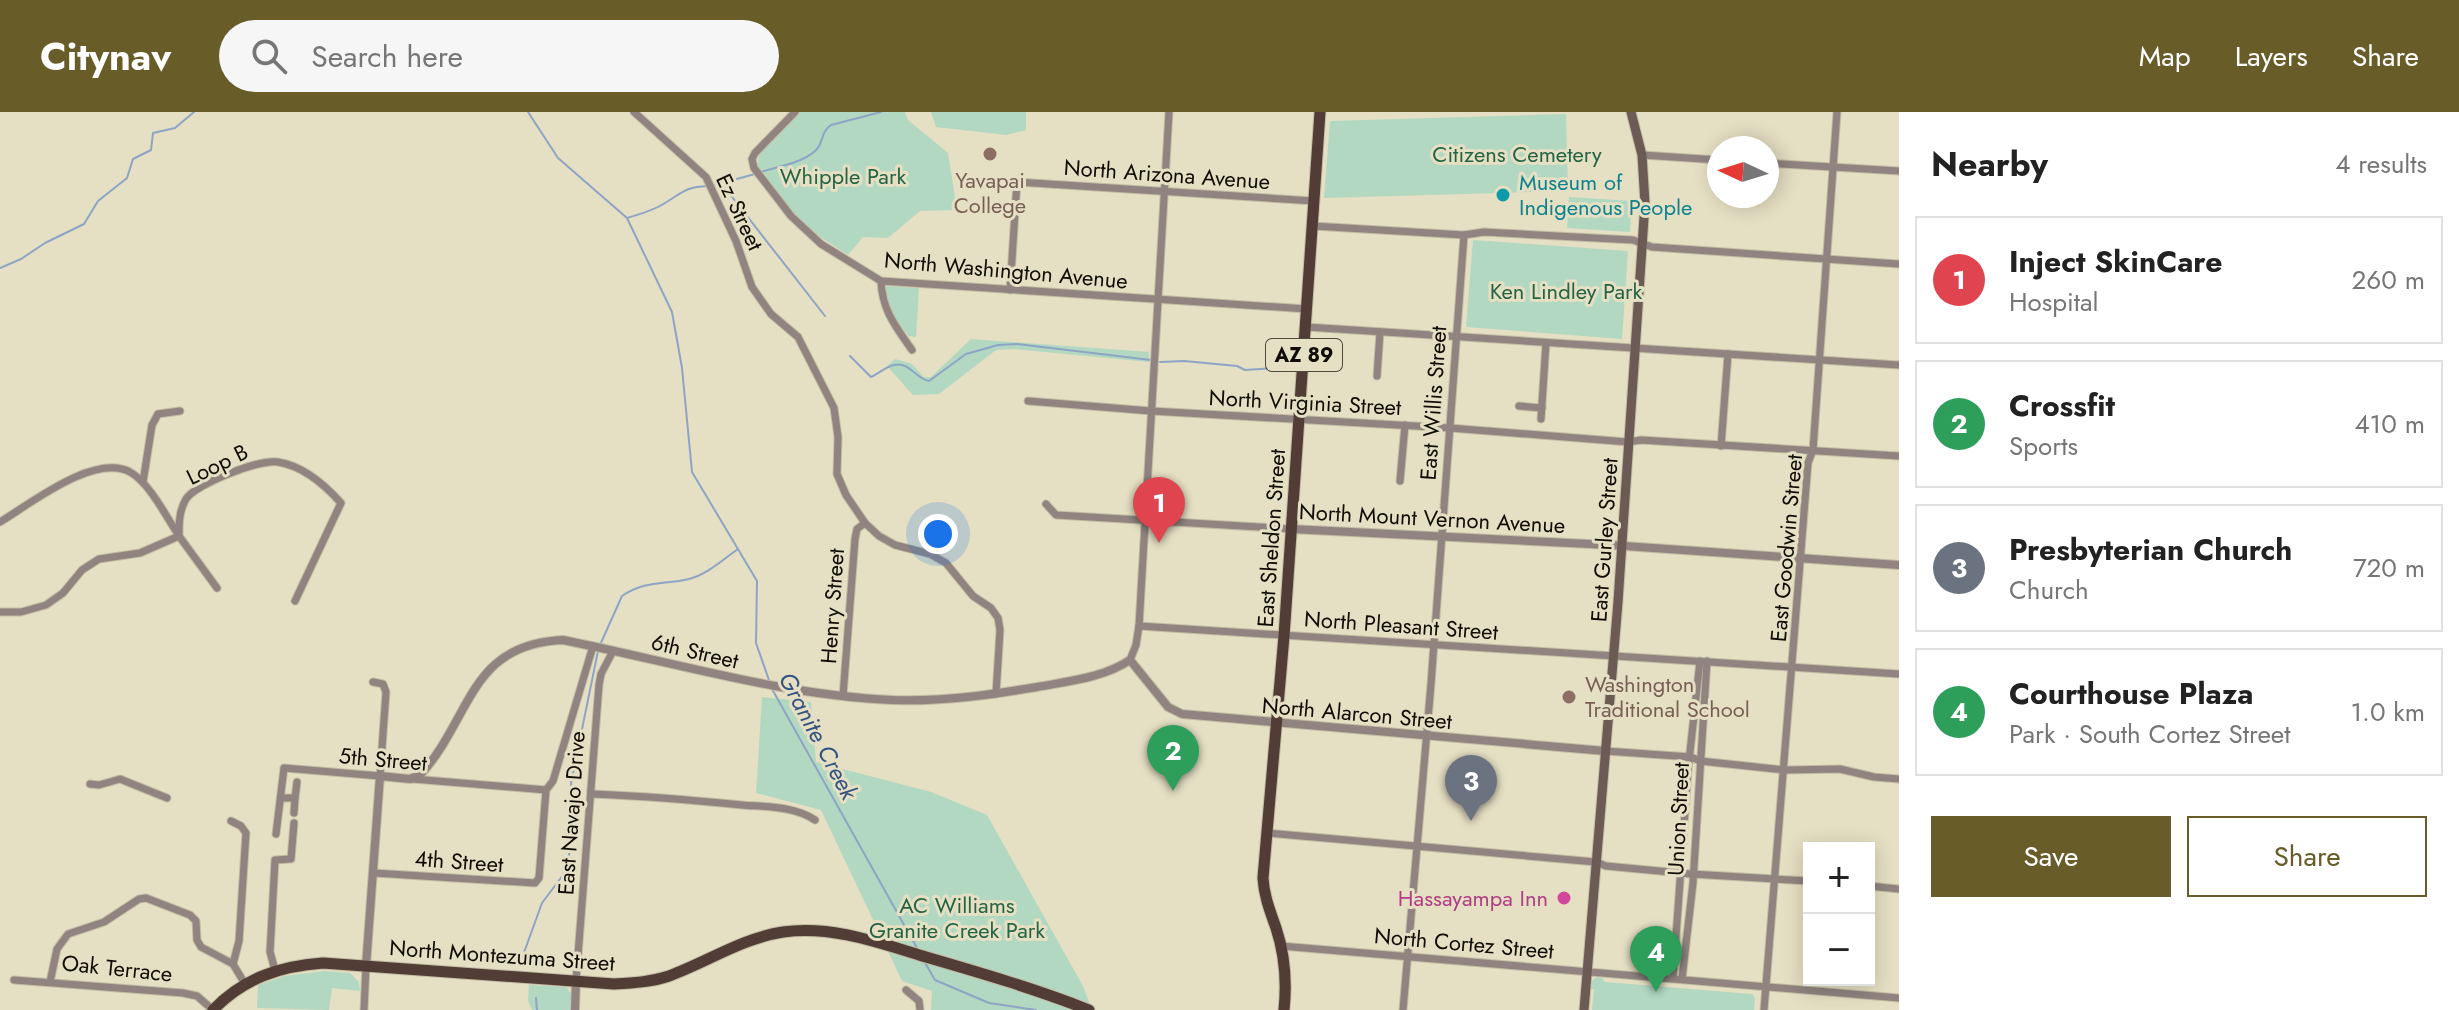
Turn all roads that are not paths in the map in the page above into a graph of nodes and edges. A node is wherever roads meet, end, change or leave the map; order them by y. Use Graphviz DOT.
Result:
graph roads {
  1 [pos="634,112"];
  2 [pos="795,112"];
  3 [pos="1169,112"];
  4 [pos="1320,112"];
  5 [pos="1631,112"];
  6 [pos="1837,112"];
  7 [pos="1642,155"];
  8 [pos="1707,159"];
  9 [pos="1779,164"];
  10 [pos="1833,167"];
  11 [pos="1899,171"];
  12 [pos="1165,192"];
  13 [pos="1315,201"];
  14 [pos="1313,226"];
  15 [pos="1464,235"];
  16 [pos="1643,245"];
  17 [pos="1827,259"];
  18 [pos="1899,264"];
  19 [pos="881,281"];
  20 [pos="1010,290"];
  21 [pos="1159,301"];
  22 [pos="1307,309"];
  23 [pos="1306,327"];
  24 [pos="1380,332"];
  25 [pos="1456,337"];
  26 [pos="1546,343"];
  27 [pos="1636,348"];
  28 [pos="912,350"];
  29 [pos="1728,354"];
  30 [pos="1820,360"];
  31 [pos="1899,365"];
  32 [pos="1377,376"];
  33 [pos="1028,401"];
  34 [pos="1519,406"];
  35 [pos="1542,408"];
  36 [pos="180,411"];
  37 [pos="1151,411"];
  38 [pos="1541,419"];
  39 [pos="1299,420"];
  40 [pos="1405,425"];
  41 [pos="1450,428"];
  42 [pos="1628,442"];
  43 [pos="1721,446"];
  44 [pos="1813,450"];
  45 [pos="1899,456"];
  46 [pos="1400,481"];
  47 [pos="143,482"];
  48 [pos="1046,504"];
  49 [pos="1144,520"];
  50 [pos="0,522"];
  51 [pos="865,523"];
  52 [pos="1291,529"];
  53 [pos="179,536"];
  54 [pos="1441,536"];
  55 [pos="1622,548"];
  56 [pos="1801,559"];
  57 [pos="1899,565"];
  58 [pos="217,588"];
  59 [pos="295,601"];
  60 [pos="0,612"];
  61 [pos="1139,626"];
  62 [pos="1284,636"];
  63 [pos="1434,645"];
  64 [pos="597,647"];
  65 [pos="613,651"];
  66 [pos="1614,656"];
  67 [pos="1130,660"];
  68 [pos="1703,661"];
  69 [pos="1793,667"];
  70 [pos="1899,674"];
  71 [pos="373,682"];
  72 [pos="996,694"];
  73 [pos="843,696"];
  74 [pos="1276,724"];
  75 [pos="1427,737"];
  76 [pos="1605,751"];
  77 [pos="1691,757"];
  78 [pos="1700,761"];
  79 [pos="1785,770"];
  80 [pos="380,776"];
  81 [pos="410,779"];
  82 [pos="1899,779"];
  83 [pos="297,782"];
  84 [pos="90,784"];
  85 [pos="546,790"];
  86 [pos="592,794"];
  87 [pos="167,798"];
  88 [pos="281,798"];
  89 [pos="295,798"];
  90 [pos="294,813"];
  91 [pos="815,820"];
  92 [pos="231,821"];
  93 [pos="294,823"];
  94 [pos="1267,833"];
  95 [pos="276,834"];
  96 [pos="1417,847"];
  97 [pos="1596,862"];
  98 [pos="374,873"];
  99 [pos="1680,873"];
  100 [pos="1691,874"];
  101 [pos="1776,878"];
  102 [pos="1803,880"];
  103 [pos="1875,887"];
  104 [pos="1899,889"];
  105 [pos="1281,946"];
  106 [pos="1407,957"];
  107 [pos="233,964"];
  108 [pos="366,966"];
  109 [pos="275,970"];
  110 [pos="1588,971"];
  111 [pos="1673,978"];
  112 [pos="1682,979"];
  113 [pos="14,980"];
  114 [pos="576,981"];
  115 [pos="50,982"];
  116 [pos="245,984"];
  117 [pos="1766,986"];
  118 [pos="906,990"];
  119 [pos="1899,998"];
  120 [pos="213,1010"];
  121 [pos="364,1010"];
  122 [pos="575,1010"];
  123 [pos="920,1010"];
  124 [pos="1089,1010"];
  125 [pos="1284,1010"];
  126 [pos="1403,1010"];
  127 [pos="1584,1010"];
  128 [pos="1764,1010"];
  1 -- 51 [label="street, Ez Street"];
  2 -- 19 [label="street, North Washington Avenue"];
  3 -- 12 [label="street"];
  4 -- 13 [label="main road, East Sheldon Street / AZ 89"];
  5 -- 7 [label="main road, East Gurley Street"];
  6 -- 10 [label="street, East Goodwin Street"];
  7 -- 8 [label="street"];
  7 -- 16 [label="main road, East Gurley Street"];
  9 -- 10 [label="street"];
  10 -- 11 [label="street"];
  10 -- 17 [label="street, East Goodwin Street"];
  12 -- 13 [label="street, North Arizona Avenue"];
  12 -- 20 [label="street, North Arizona Avenue"];
  12 -- 21 [label="street"];
  13 -- 14 [label="main road, East Sheldon Street / AZ 89"];
  14 -- 15 [label="street"];
  14 -- 22 [label="main road, East Sheldon Street / AZ 89"];
  15 -- 16 [label="street"];
  15 -- 25 [label="street, East Willis Street"];
  16 -- 17 [label="street"];
  16 -- 27 [label="main road, East Gurley Street"];
  17 -- 18 [label="street"];
  17 -- 30 [label="street, East Goodwin Street"];
  19 -- 20 [label="street, North Washington Avenue"];
  19 -- 28 [label="street"];
  20 -- 21 [label="street, North Washington Avenue"];
  21 -- 22 [label="street, North Washington Avenue"];
  21 -- 37 [label="street"];
  22 -- 23 [label="main road, East Sheldon Street / AZ 89"];
  23 -- 24 [label="street"];
  23 -- 39 [label="main road, East Sheldon Street / AZ 89"];
  24 -- 25 [label="street"];
  24 -- 32 [label="street"];
  25 -- 26 [label="street"];
  25 -- 41 [label="street, East Willis Street"];
  26 -- 27 [label="street"];
  26 -- 35 [label="street"];
  27 -- 29 [label="street"];
  27 -- 42 [label="main road, East Gurley Street"];
  29 -- 30 [label="street"];
  29 -- 43 [label="street"];
  30 -- 31 [label="street"];
  30 -- 44 [label="street, East Goodwin Street"];
  33 -- 37 [label="street, North Virginia Street"];
  34 -- 35 [label="street"];
  35 -- 38 [label="street"];
  36 -- 47 [label="street"];
  37 -- 39 [label="street, North Virginia Street"];
  37 -- 49 [label="street"];
  39 -- 40 [label="street, North Virginia Street"];
  39 -- 52 [label="main road, East Sheldon Street / AZ 89"];
  40 -- 41 [label="street, North Virginia Street"];
  40 -- 46 [label="street"];
  41 -- 42 [label="street, North Virginia Street"];
  41 -- 54 [label="street, East Willis Street"];
  42 -- 43 [label="street, North Virginia Street"];
  42 -- 55 [label="main road, East Gurley Street"];
  43 -- 44 [label="street, North Virginia Street"];
  44 -- 45 [label="street, North Virginia Street"];
  44 -- 56 [label="street, East Goodwin Street"];
  47 -- 50 [label="street"];
  47 -- 53 [label="street"];
  48 -- 49 [label="street, North Mount Vernon Avenue"];
  49 -- 52 [label="street, North Mount Vernon Avenue"];
  49 -- 61 [label="street"];
  51 -- 72 [label="street"];
  51 -- 73 [label="street, Henry Street"];
  52 -- 54 [label="street, North Mount Vernon Avenue"];
  52 -- 62 [label="main road, East Sheldon Street / AZ 89"];
  53 -- 58 [label="street"];
  53 -- 59 [label="street, Loop B"];
  53 -- 60 [label="street"];
  54 -- 55 [label="street, North Mount Vernon Avenue"];
  54 -- 63 [label="street, East Willis Street"];
  55 -- 56 [label="street, North Mount Vernon Avenue"];
  55 -- 66 [label="main road, East Gurley Street"];
  56 -- 57 [label="street, North Mount Vernon Avenue"];
  56 -- 69 [label="street, East Goodwin Street"];
  61 -- 62 [label="street, North Pleasant Street"];
  61 -- 67 [label="street"];
  62 -- 63 [label="street, North Pleasant Street"];
  62 -- 74 [label="main road, East Sheldon Street / AZ 89"];
  63 -- 66 [label="street, North Pleasant Street"];
  63 -- 75 [label="street, East Willis Street"];
  64 -- 65 [label="street, 6th Street"];
  64 -- 81 [label="street, 6th Street"];
  64 -- 85 [label="street"];
  65 -- 73 [label="street, 6th Street"];
  65 -- 86 [label="street, East Navajo Drive"];
  66 -- 68 [label="street, North Pleasant Street"];
  66 -- 76 [label="main road, East Gurley Street"];
  67 -- 72 [label="street, 6th Street"];
  67 -- 74 [label="street, North Alarcon Street"];
  68 -- 69 [label="street, North Pleasant Street"];
  68 -- 77 [label="street, Union Street"];
  68 -- 78 [label="street, Union Street"];
  69 -- 70 [label="street, North Pleasant Street"];
  69 -- 79 [label="street, East Goodwin Street"];
  71 -- 80 [label="street"];
  72 -- 73 [label="street, 6th Street"];
  74 -- 75 [label="street, North Alarcon Street"];
  74 -- 94 [label="main road, East Sheldon Street / AZ 89"];
  75 -- 76 [label="street, North Alarcon Street"];
  75 -- 96 [label="street, East Willis Street"];
  76 -- 77 [label="street"];
  76 -- 97 [label="main road, East Gurley Street"];
  77 -- 78 [label="street"];
  77 -- 99 [label="street, Union Street"];
  78 -- 79 [label="street"];
  78 -- 100 [label="street, Union Street"];
  79 -- 82 [label="street"];
  79 -- 101 [label="street, East Goodwin Street"];
  80 -- 81 [label="street, 5th Street"];
  80 -- 88 [label="street, 5th Street"];
  80 -- 98 [label="street"];
  81 -- 85 [label="street, 5th Street"];
  83 -- 89 [label="street"];
  84 -- 87 [label="street"];
  85 -- 98 [label="street, 4th Street"];
  86 -- 91 [label="street"];
  86 -- 114 [label="street, East Navajo Drive"];
  88 -- 89 [label="street"];
  88 -- 95 [label="street, 5th Street"];
  89 -- 90 [label="street"];
  92 -- 107 [label="street"];
  93 -- 109 [label="street"];
  94 -- 96 [label="street"];
  94 -- 105 [label="main road, East Sheldon Street / AZ 89"];
  96 -- 97 [label="street"];
  96 -- 106 [label="street, East Willis Street"];
  97 -- 99 [label="street"];
  97 -- 110 [label="main road, East Gurley Street"];
  98 -- 108 [label="street"];
  99 -- 100 [label="street"];
  99 -- 111 [label="street, Union Street"];
  100 -- 101 [label="street"];
  100 -- 112 [label="street, Union Street"];
  101 -- 102 [label="street"];
  101 -- 117 [label="street, East Goodwin Street"];
  103 -- 104 [label="street"];
  105 -- 106 [label="street, North Cortez Street"];
  105 -- 125 [label="main road, East Sheldon Street / AZ 89"];
  106 -- 110 [label="street, North Cortez Street"];
  106 -- 126 [label="street, East Willis Street"];
  107 -- 115 [label="street, Oak Terrace"];
  107 -- 116 [label="street, Oak Terrace"];
  108 -- 109 [label="main road, North Montezuma Street"];
  108 -- 114 [label="main road, North Montezuma Street"];
  108 -- 121 [label="street"];
  109 -- 116 [label="main road, North Montezuma Street"];
  110 -- 111 [label="street, North Cortez Street"];
  110 -- 127 [label="main road, East Gurley Street"];
  111 -- 112 [label="street, North Cortez Street"];
  112 -- 117 [label="street, North Cortez Street"];
  113 -- 115 [label="street"];
  114 -- 122 [label="street"];
  114 -- 124 [label="main road, North Montezuma Street"];
  115 -- 120 [label="street, Oak Terrace"];
  116 -- 120 [label="main road, North Montezuma Street"];
  117 -- 119 [label="street, North Cortez Street"];
  117 -- 128 [label="street, East Goodwin Street"];
  118 -- 123 [label="street"];
}
